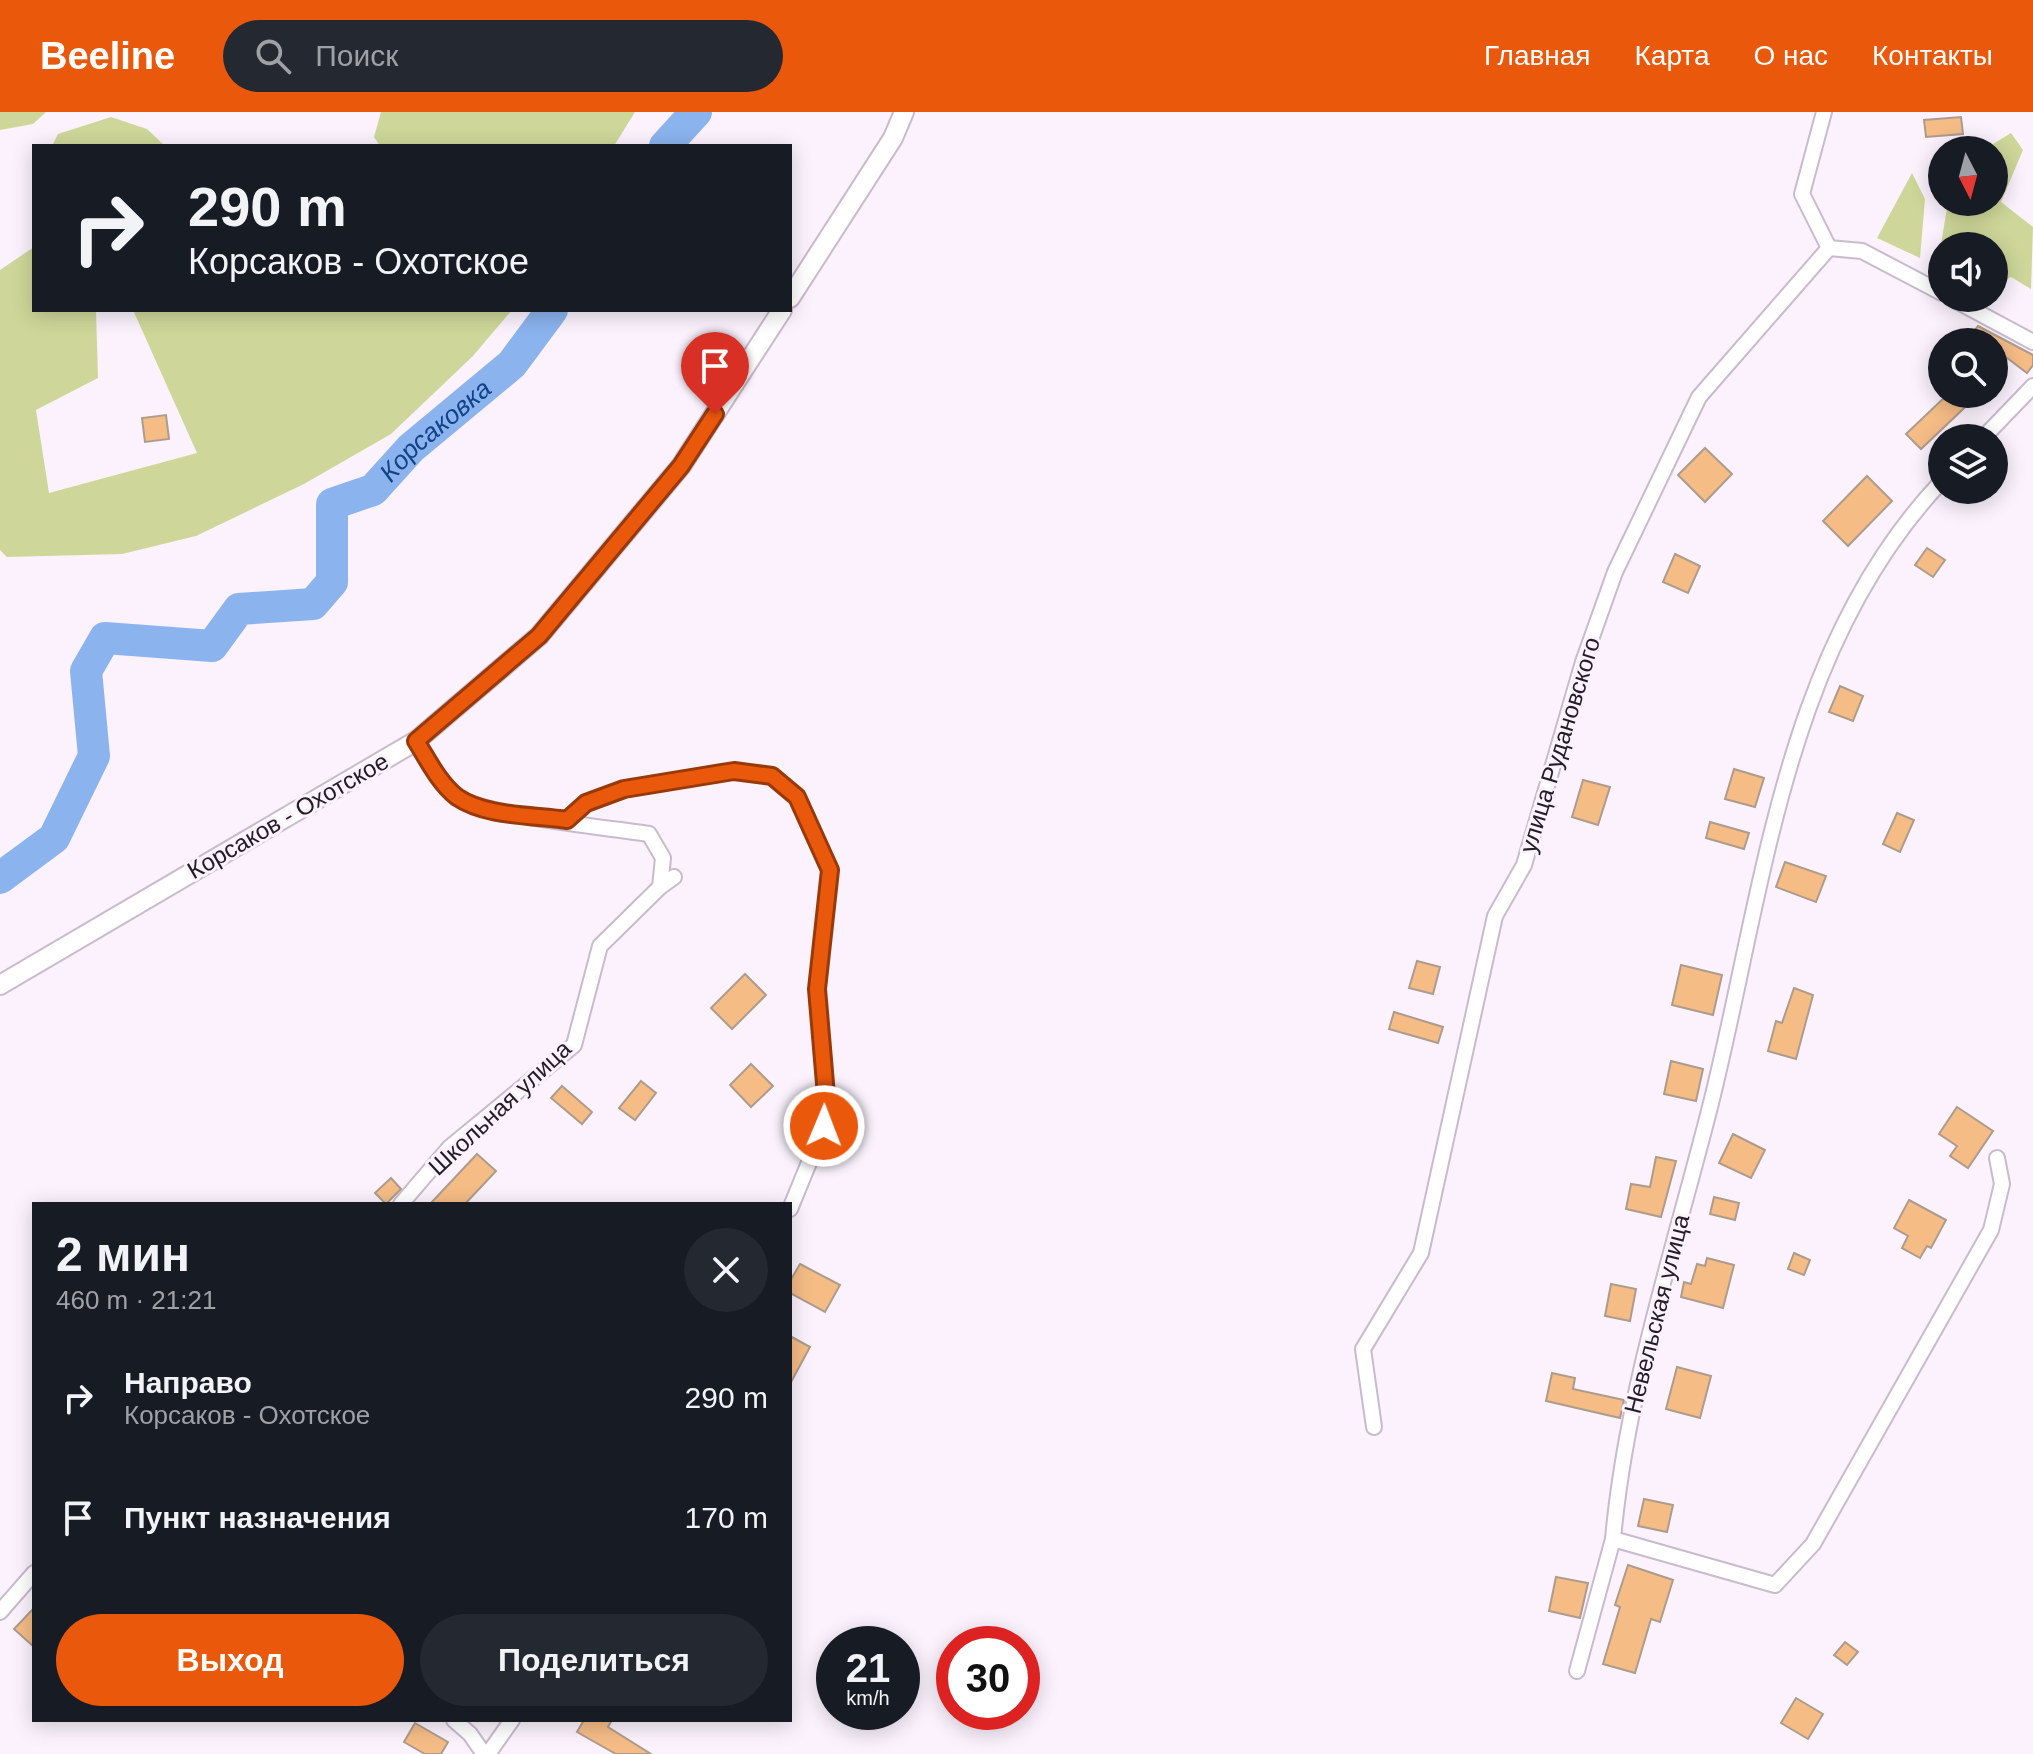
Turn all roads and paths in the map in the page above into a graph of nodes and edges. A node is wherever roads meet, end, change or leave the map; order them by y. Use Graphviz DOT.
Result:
graph roads {
  1 [pos="904,112"];
  2 [pos="1824,112"];
  3 [pos="1829,248"];
  4 [pos="1928,286"];
  5 [pos="792,295"];
  6 [pos="781,312"];
  7 [pos="1977,312"];
  8 [pos="2033,342"];
  9 [pos="2033,386"];
  10 [pos="1996,424"];
  11 [pos="1928,497"];
  12 [pos="416,741"];
  13 [pos="567,820"];
  14 [pos="674,877"];
  15 [pos="660,887"];
  16 [pos="0,985"];
  17 [pos="1997,1158"];
  18 [pos="403,1202"];
  19 [pos="792,1204"];
  20 [pos="1374,1427"];
  21 [pos="1613,1539"];
  22 [pos="32,1575"];
  23 [pos="0,1612"];
  24 [pos="1577,1671"];
  25 [pos="456,1722"];
  26 [pos="510,1722"];
  27 [pos="486,1754"];
  1 -- 5 [label="street"];
  2 -- 3 [label="street"];
  3 -- 4 [label="street"];
  3 -- 20 [label="street, улица Рудановского"];
  6 -- 12 [label="street, Корсаков - Охотское"];
  7 -- 8 [label="street"];
  9 -- 10 [label="street"];
  11 -- 21 [label="street, Невельская улица"];
  12 -- 13 [label="street"];
  12 -- 16 [label="street, Корсаков - Охотское"];
  13 -- 15 [label="street"];
  13 -- 19 [label="street"];
  14 -- 15 [label="street, Школьная улица"];
  15 -- 18 [label="street, Школьная улица"];
  17 -- 21 [label="street"];
  21 -- 24 [label="street, Невельская улица"];
  22 -- 23 [label="street"];
  25 -- 27 [label="street"];
  26 -- 27 [label="street"];
}
